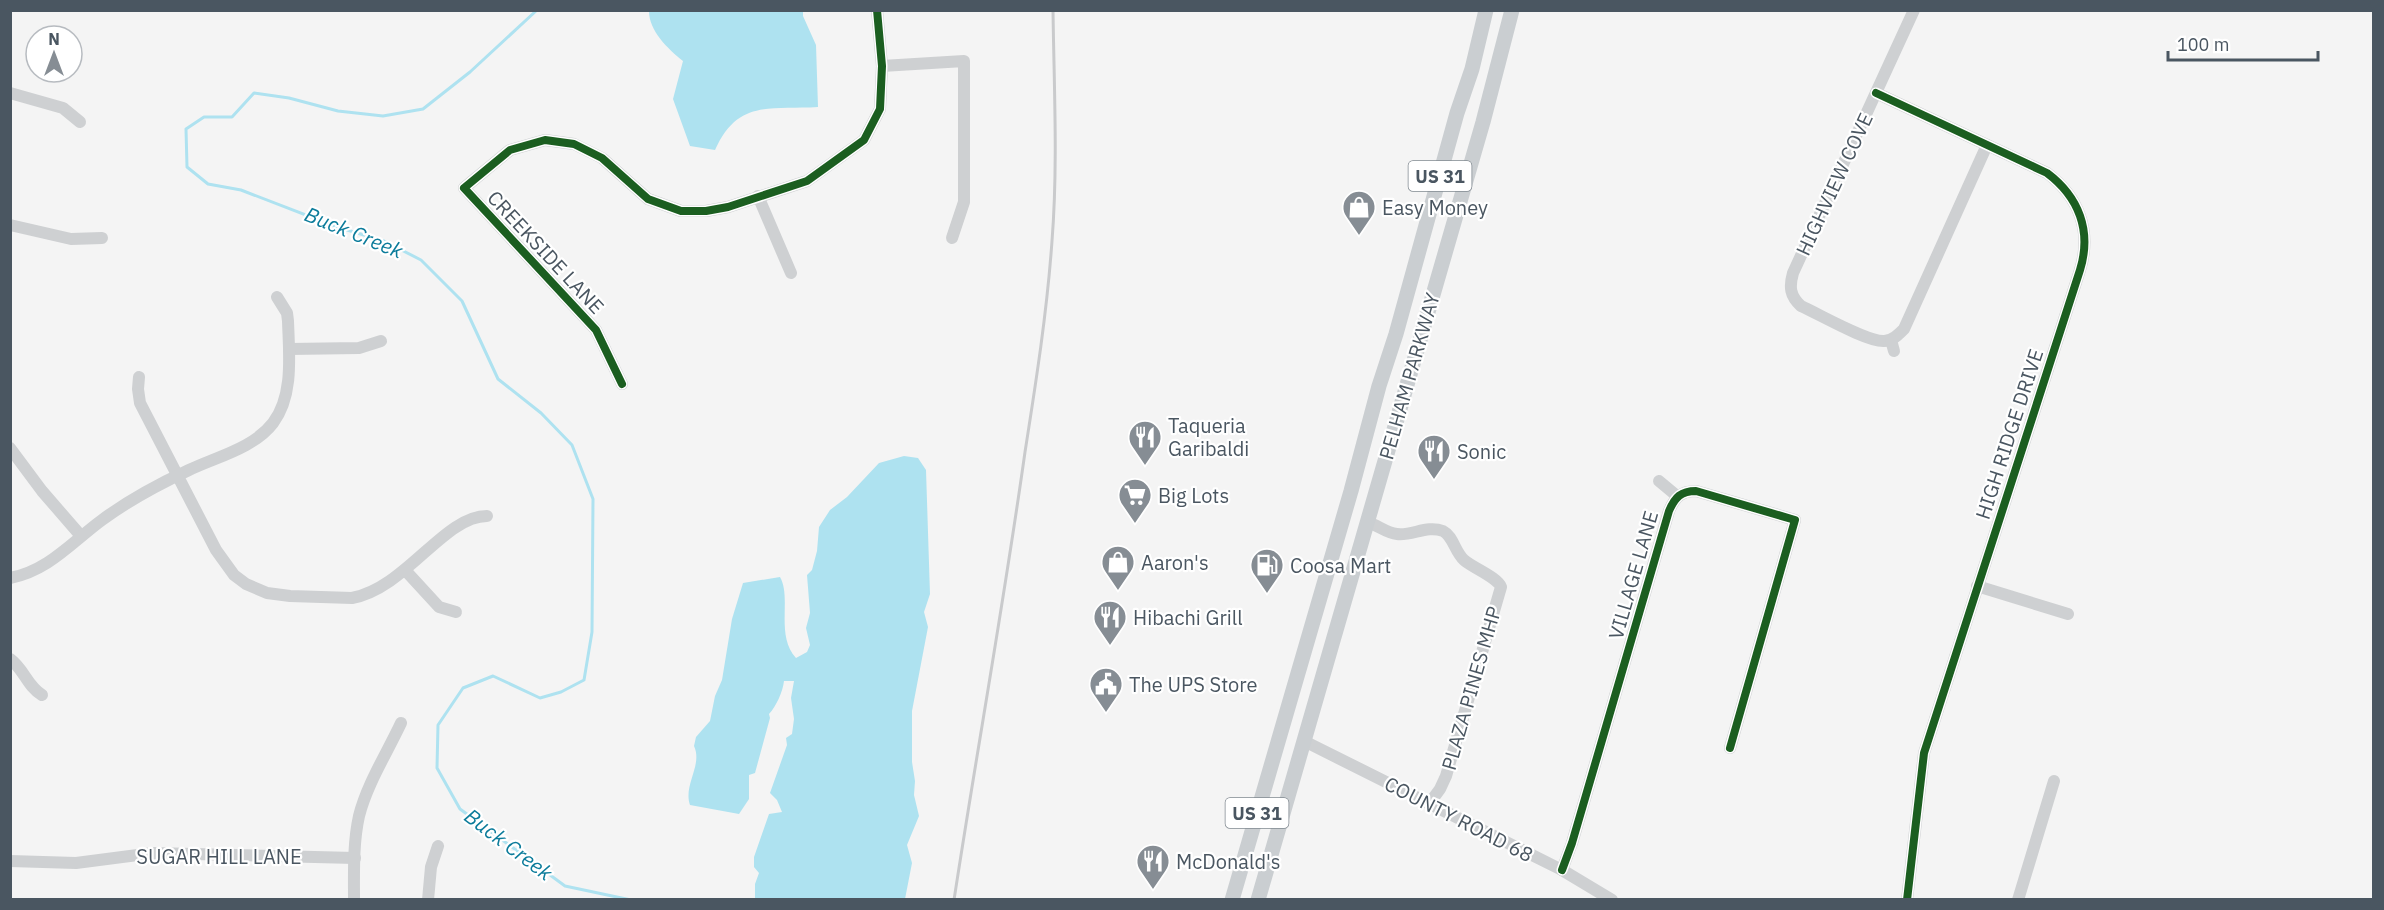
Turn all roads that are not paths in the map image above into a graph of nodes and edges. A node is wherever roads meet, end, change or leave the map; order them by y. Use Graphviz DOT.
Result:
graph roads {
  1 [pos="877,10"];
  2 [pos="1486,10"];
  3 [pos="1512,10"];
  4 [pos="1914,10"];
  5 [pos="1481,30"];
  6 [pos="1506,36"];
  7 [pos="882,66"];
  8 [pos="10,93"];
  9 [pos="1876,93"];
  10 [pos="80,122"];
  11 [pos="1448,145"];
  12 [pos="1987,145"];
  13 [pos="1475,151"];
  14 [pos="758,196"];
  15 [pos="10,225"];
  16 [pos="102,238"];
  17 [pos="952,238"];
  18 [pos="790,273"];
  19 [pos="277,297"];
  20 [pos="1398,327"];
  21 [pos="1421,336"];
  22 [pos="381,341"];
  23 [pos="289,349"];
  24 [pos="139,377"];
  25 [pos="622,384"];
  26 [pos="10,448"];
  27 [pos="177,476"];
  28 [pos="1354,479"];
  29 [pos="1659,481"];
  30 [pos="1378,483"];
  31 [pos="1677,496"];
  32 [pos="488,516"];
  33 [pos="1367,522"];
  34 [pos="81,536"];
  35 [pos="405,570"];
  36 [pos="10,578"];
  37 [pos="1977,586"];
  38 [pos="456,612"];
  39 [pos="2068,615"];
  40 [pos="10,659"];
  41 [pos="42,695"];
  42 [pos="401,723"];
  43 [pos="1282,727"];
  44 [pos="1304,741"];
  45 [pos="1730,748"];
  46 [pos="2054,781"];
  47 [pos="1429,804"];
  48 [pos="438,846"];
  49 [pos="1245,854"];
  50 [pos="355,858"];
  51 [pos="10,861"];
  52 [pos="1269,861"];
  53 [pos="1562,870"];
  54 [pos="354,900"];
  55 [pos="428,900"];
  56 [pos="1232,900"];
  57 [pos="1258,900"];
  58 [pos="1612,900"];
  59 [pos="1907,900"];
  60 [pos="2018,900"];
  1 -- 7 [label="street, CREEKSIDE LANE"];
  2 -- 5 [label="main road, PELHAM PARKWAY / US 31"];
  3 -- 6 [label="main road, PELHAM PARKWAY / US 31"];
  4 -- 9 [label="street, HIGHVIEW COVE"];
  5 -- 6 [label="main road"];
  5 -- 11 [label="main road, PELHAM PARKWAY / US 31"];
  6 -- 13 [label="main road, PELHAM PARKWAY / US 31"];
  7 -- 14 [label="street, CREEKSIDE LANE"];
  7 -- 17 [label="street"];
  8 -- 10 [label="street"];
  9 -- 12 [label="street, HIGH RIDGE DRIVE"];
  9 -- 12 [label="street, HIGHVIEW COVE"];
  11 -- 13 [label="main road"];
  11 -- 20 [label="main road, PELHAM PARKWAY / US 31"];
  12 -- 37 [label="street, HIGH RIDGE DRIVE"];
  13 -- 21 [label="main road, PELHAM PARKWAY / US 31"];
  14 -- 18 [label="street"];
  14 -- 25 [label="street, CREEKSIDE LANE"];
  15 -- 16 [label="street"];
  19 -- 23 [label="street"];
  20 -- 21 [label="main road"];
  20 -- 28 [label="main road, PELHAM PARKWAY / US 31"];
  21 -- 30 [label="main road, PELHAM PARKWAY / US 31"];
  22 -- 23 [label="street"];
  23 -- 27 [label="street"];
  24 -- 27 [label="street"];
  26 -- 34 [label="street"];
  27 -- 34 [label="street"];
  27 -- 35 [label="street"];
  28 -- 30 [label="main road"];
  28 -- 43 [label="main road, PELHAM PARKWAY / US 31"];
  29 -- 31 [label="street, VILLAGE LANE"];
  30 -- 33 [label="main road, PELHAM PARKWAY / US 31"];
  31 -- 45 [label="street, VILLAGE LANE"];
  31 -- 53 [label="street, VILLAGE LANE"];
  32 -- 35 [label="street"];
  33 -- 44 [label="main road, PELHAM PARKWAY / US 31"];
  33 -- 47 [label="street, PLAZA PINES MHP"];
  34 -- 36 [label="street"];
  35 -- 38 [label="street"];
  37 -- 39 [label="street"];
  37 -- 59 [label="street, HIGH RIDGE DRIVE"];
  40 -- 41 [label="street"];
  42 -- 50 [label="street"];
  43 -- 44 [label="main road"];
  43 -- 49 [label="main road, US 31"];
  44 -- 47 [label="street, COUNTY ROAD 68"];
  44 -- 52 [label="main road, US 31"];
  46 -- 60 [label="street"];
  47 -- 53 [label="street, COUNTY ROAD 68"];
  48 -- 55 [label="street"];
  49 -- 52 [label="main road"];
  49 -- 56 [label="main road, US 31"];
  50 -- 51 [label="street, SUGAR HILL LANE"];
  50 -- 54 [label="street"];
  52 -- 57 [label="main road, US 31"];
  53 -- 58 [label="street, COUNTY ROAD 68"];
}
